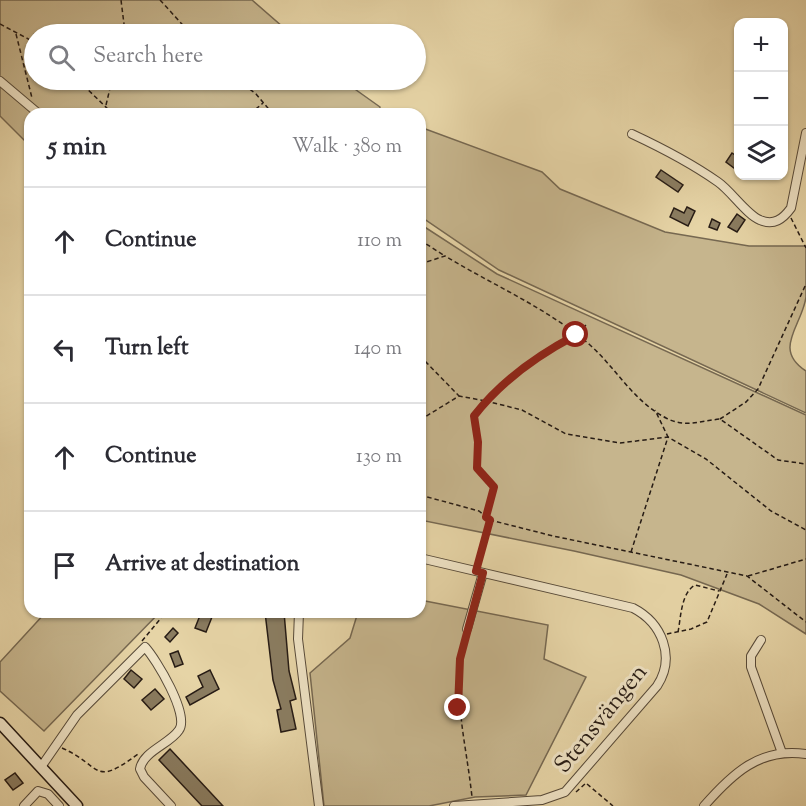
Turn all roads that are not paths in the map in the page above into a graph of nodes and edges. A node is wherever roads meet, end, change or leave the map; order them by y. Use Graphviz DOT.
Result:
graph roads {
  1 [pos="0,81"];
  2 [pos="33,108"];
  3 [pos="806,133"];
  4 [pos="632,134"];
  5 [pos="426,559"];
  6 [pos="480,572"];
  7 [pos="299,618"];
  8 [pos="467,628"];
  9 [pos="761,640"];
  10 [pos="0,723"];
  11 [pos="805,751"];
  12 [pos="782,753"];
  13 [pos="41,767"];
  14 [pos="24,806"];
  15 [pos="59,806"];
  16 [pos="77,806"];
  17 [pos="171,806"];
  18 [pos="319,806"];
  19 [pos="454,806"];
  20 [pos="704,806"];
  1 -- 2 [label="street"];
  3 -- 4 [label="street"];
  5 -- 6 [label="street"];
  6 -- 8 [label="street"];
  6 -- 19 [label="street, Stensvängen"];
  7 -- 18 [label="street"];
  9 -- 12 [label="street"];
  10 -- 13 [label="main road"];
  11 -- 12 [label="street"];
  12 -- 20 [label="street"];
  13 -- 16 [label="main road"];
  13 -- 17 [label="street"];
  14 -- 15 [label="street"];
}
